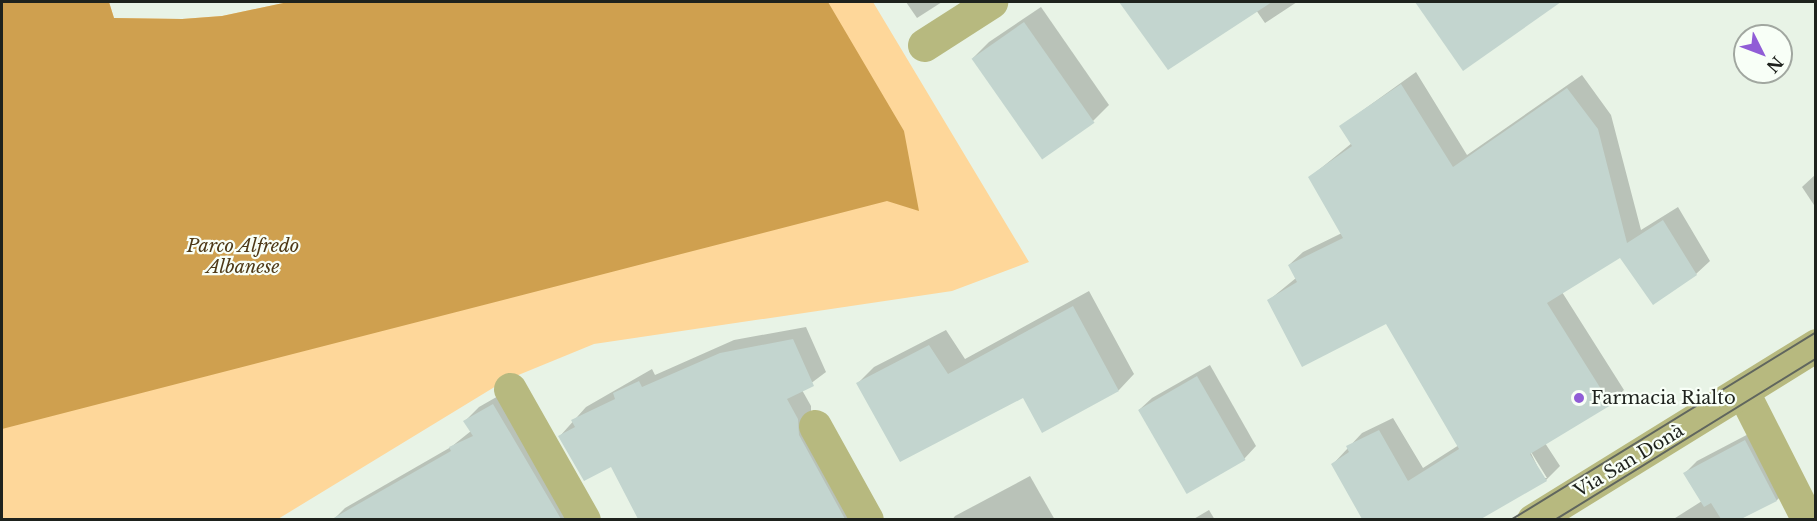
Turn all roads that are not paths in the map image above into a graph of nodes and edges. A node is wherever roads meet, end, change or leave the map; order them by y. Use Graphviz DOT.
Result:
graph roads {
  1 [pos="991,2"];
  2 [pos="924,45"];
  3 [pos="1815,345"];
  4 [pos="510,389"];
  5 [pos="1743,392"];
  6 [pos="815,426"];
  7 [pos="584,519"];
  8 [pos="867,519"];
  9 [pos="1533,519"];
  10 [pos="1808,519"];
  1 -- 2 [label="street"];
  3 -- 5 [label="street, Via San Donà"];
  4 -- 7 [label="street"];
  5 -- 9 [label="street, Via San Donà"];
  5 -- 10 [label="street"];
  6 -- 8 [label="street"];
}
